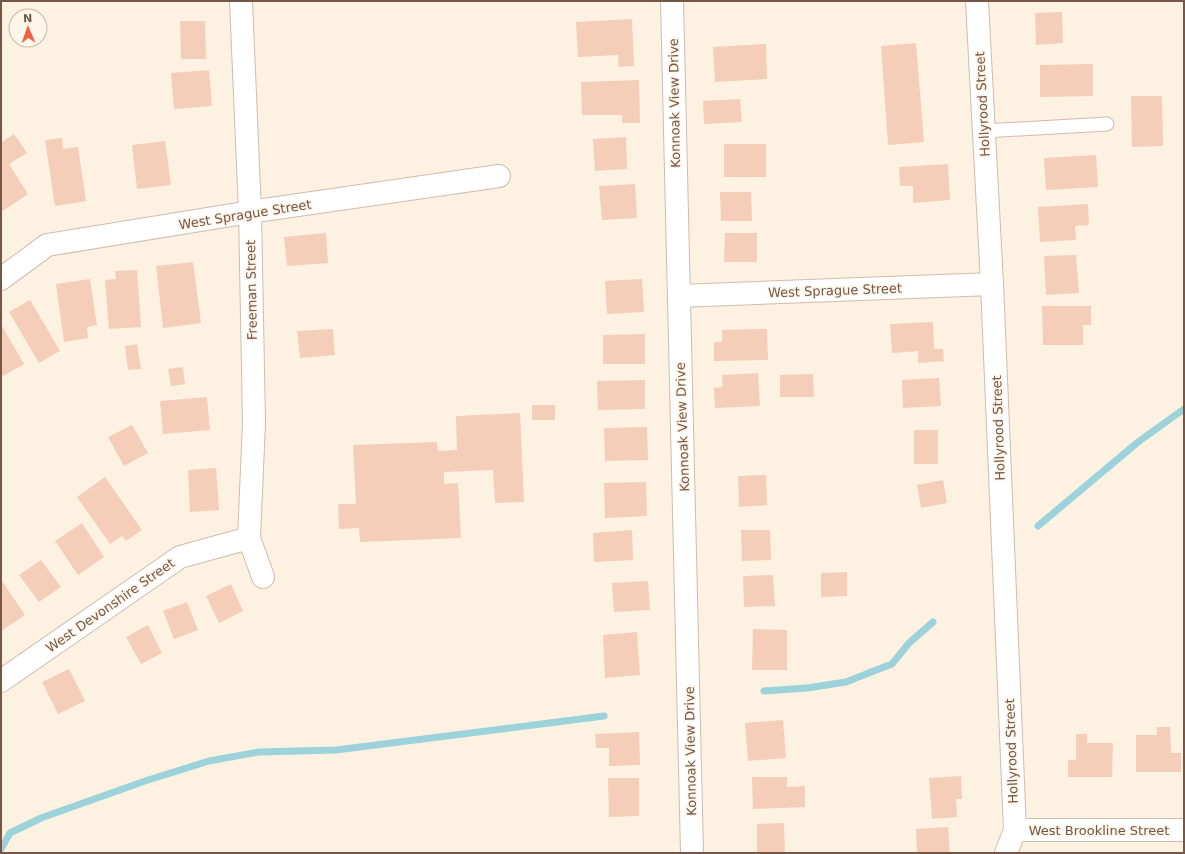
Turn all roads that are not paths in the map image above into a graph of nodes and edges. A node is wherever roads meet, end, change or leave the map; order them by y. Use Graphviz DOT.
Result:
graph roads {
  1 [pos="241,1"];
  2 [pos="672,1"];
  3 [pos="977,1"];
  4 [pos="1106,124"];
  5 [pos="984,131"];
  6 [pos="499,176"];
  7 [pos="250,212"];
  8 [pos="1,279"];
  9 [pos="992,284"];
  10 [pos="679,296"];
  11 [pos="249,538"];
  12 [pos="263,577"];
  13 [pos="1,681"];
  14 [pos="1015,830"];
  15 [pos="1184,830"];
  16 [pos="692,853"];
  17 [pos="1006,853"];
  1 -- 7 [label="street, Freeman Street"];
  2 -- 10 [label="street, Konnoak View Drive"];
  3 -- 5 [label="street, Hollyrood Street"];
  4 -- 5 [label="lane"];
  5 -- 9 [label="street, Hollyrood Street"];
  6 -- 7 [label="street, West Sprague Street"];
  7 -- 8 [label="street, West Sprague Street"];
  7 -- 11 [label="street, Freeman Street"];
  9 -- 10 [label="street, West Sprague Street"];
  9 -- 14 [label="street, Hollyrood Street"];
  10 -- 16 [label="street, Konnoak View Drive"];
  11 -- 12 [label="street, Freeman Street"];
  11 -- 13 [label="street, West Devonshire Street"];
  14 -- 15 [label="street, West Brookline Street"];
  14 -- 17 [label="street, Hollyrood Street"];
}
